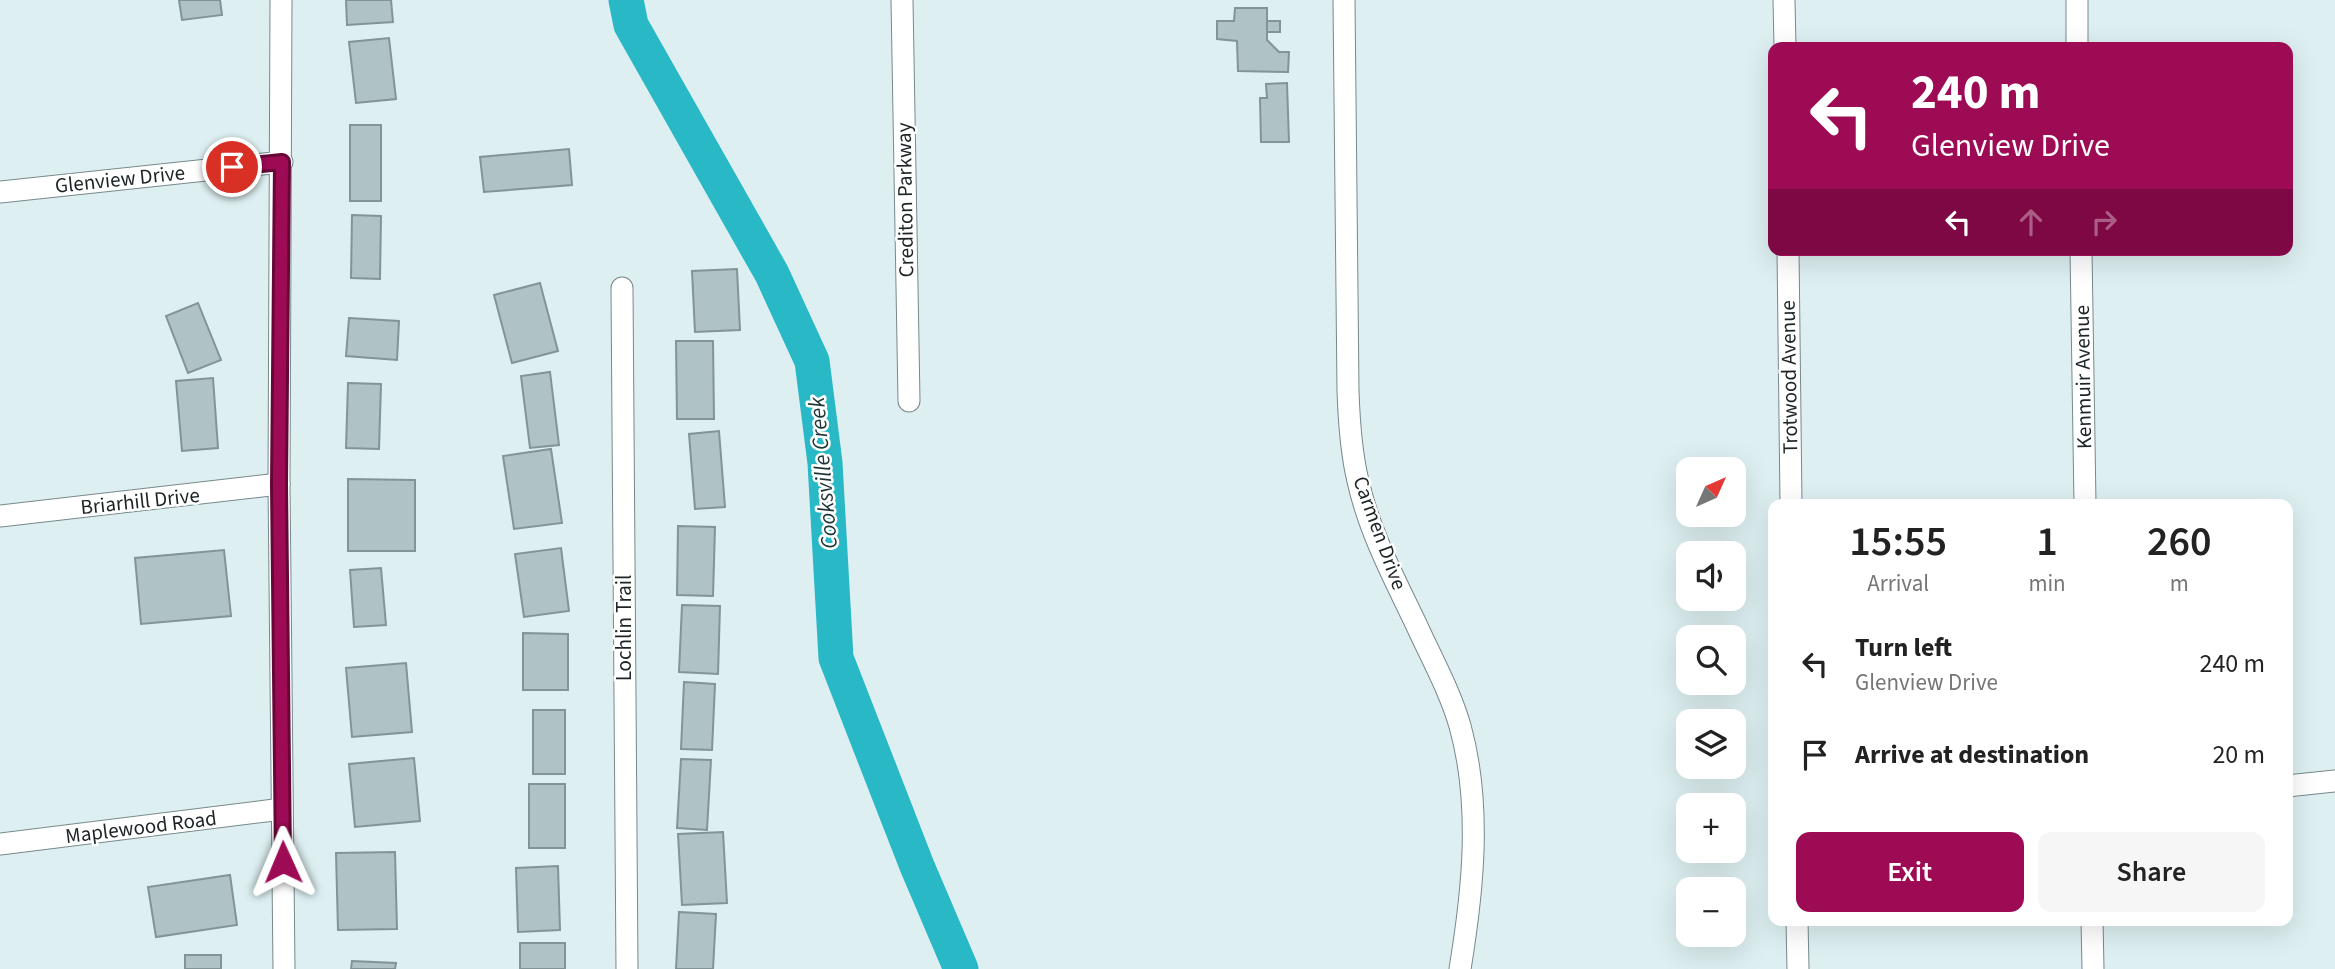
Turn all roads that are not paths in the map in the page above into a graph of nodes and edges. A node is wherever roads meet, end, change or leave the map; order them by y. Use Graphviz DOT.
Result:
graph roads {
  1 [pos="281,0"];
  2 [pos="902,0"];
  3 [pos="1344,0"];
  4 [pos="1784,0"];
  5 [pos="2077,0"];
  6 [pos="1785,42"];
  7 [pos="2077,42"];
  8 [pos="282,162"];
  9 [pos="0,192"];
  10 [pos="1788,256"];
  11 [pos="2081,256"];
  12 [pos="622,288"];
  13 [pos="909,401"];
  14 [pos="279,484"];
  15 [pos="1791,499"];
  16 [pos="2085,499"];
  17 [pos="0,516"];
  18 [pos="2335,780"];
  19 [pos="2293,785"];
  20 [pos="282,809"];
  21 [pos="0,844"];
  22 [pos="1797,926"];
  23 [pos="2092,926"];
  24 [pos="284,969"];
  25 [pos="627,969"];
  26 [pos="1460,969"];
  27 [pos="1798,969"];
  28 [pos="2093,969"];
  1 -- 8 [label="street"];
  2 -- 13 [label="street, Crediton Parkway"];
  3 -- 26 [label="street, Carmen Drive"];
  4 -- 6 [label="street"];
  5 -- 7 [label="street"];
  8 -- 9 [label="street, Glenview Drive"];
  8 -- 14 [label="street"];
  10 -- 15 [label="street, Trotwood Avenue"];
  11 -- 16 [label="street, Kenmuir Avenue"];
  12 -- 25 [label="street, Lochlin Trail"];
  14 -- 17 [label="street, Briarhill Drive"];
  14 -- 20 [label="street"];
  18 -- 19 [label="street"];
  20 -- 21 [label="street, Maplewood Road"];
  20 -- 24 [label="street"];
  22 -- 27 [label="street"];
  23 -- 28 [label="street"];
}
